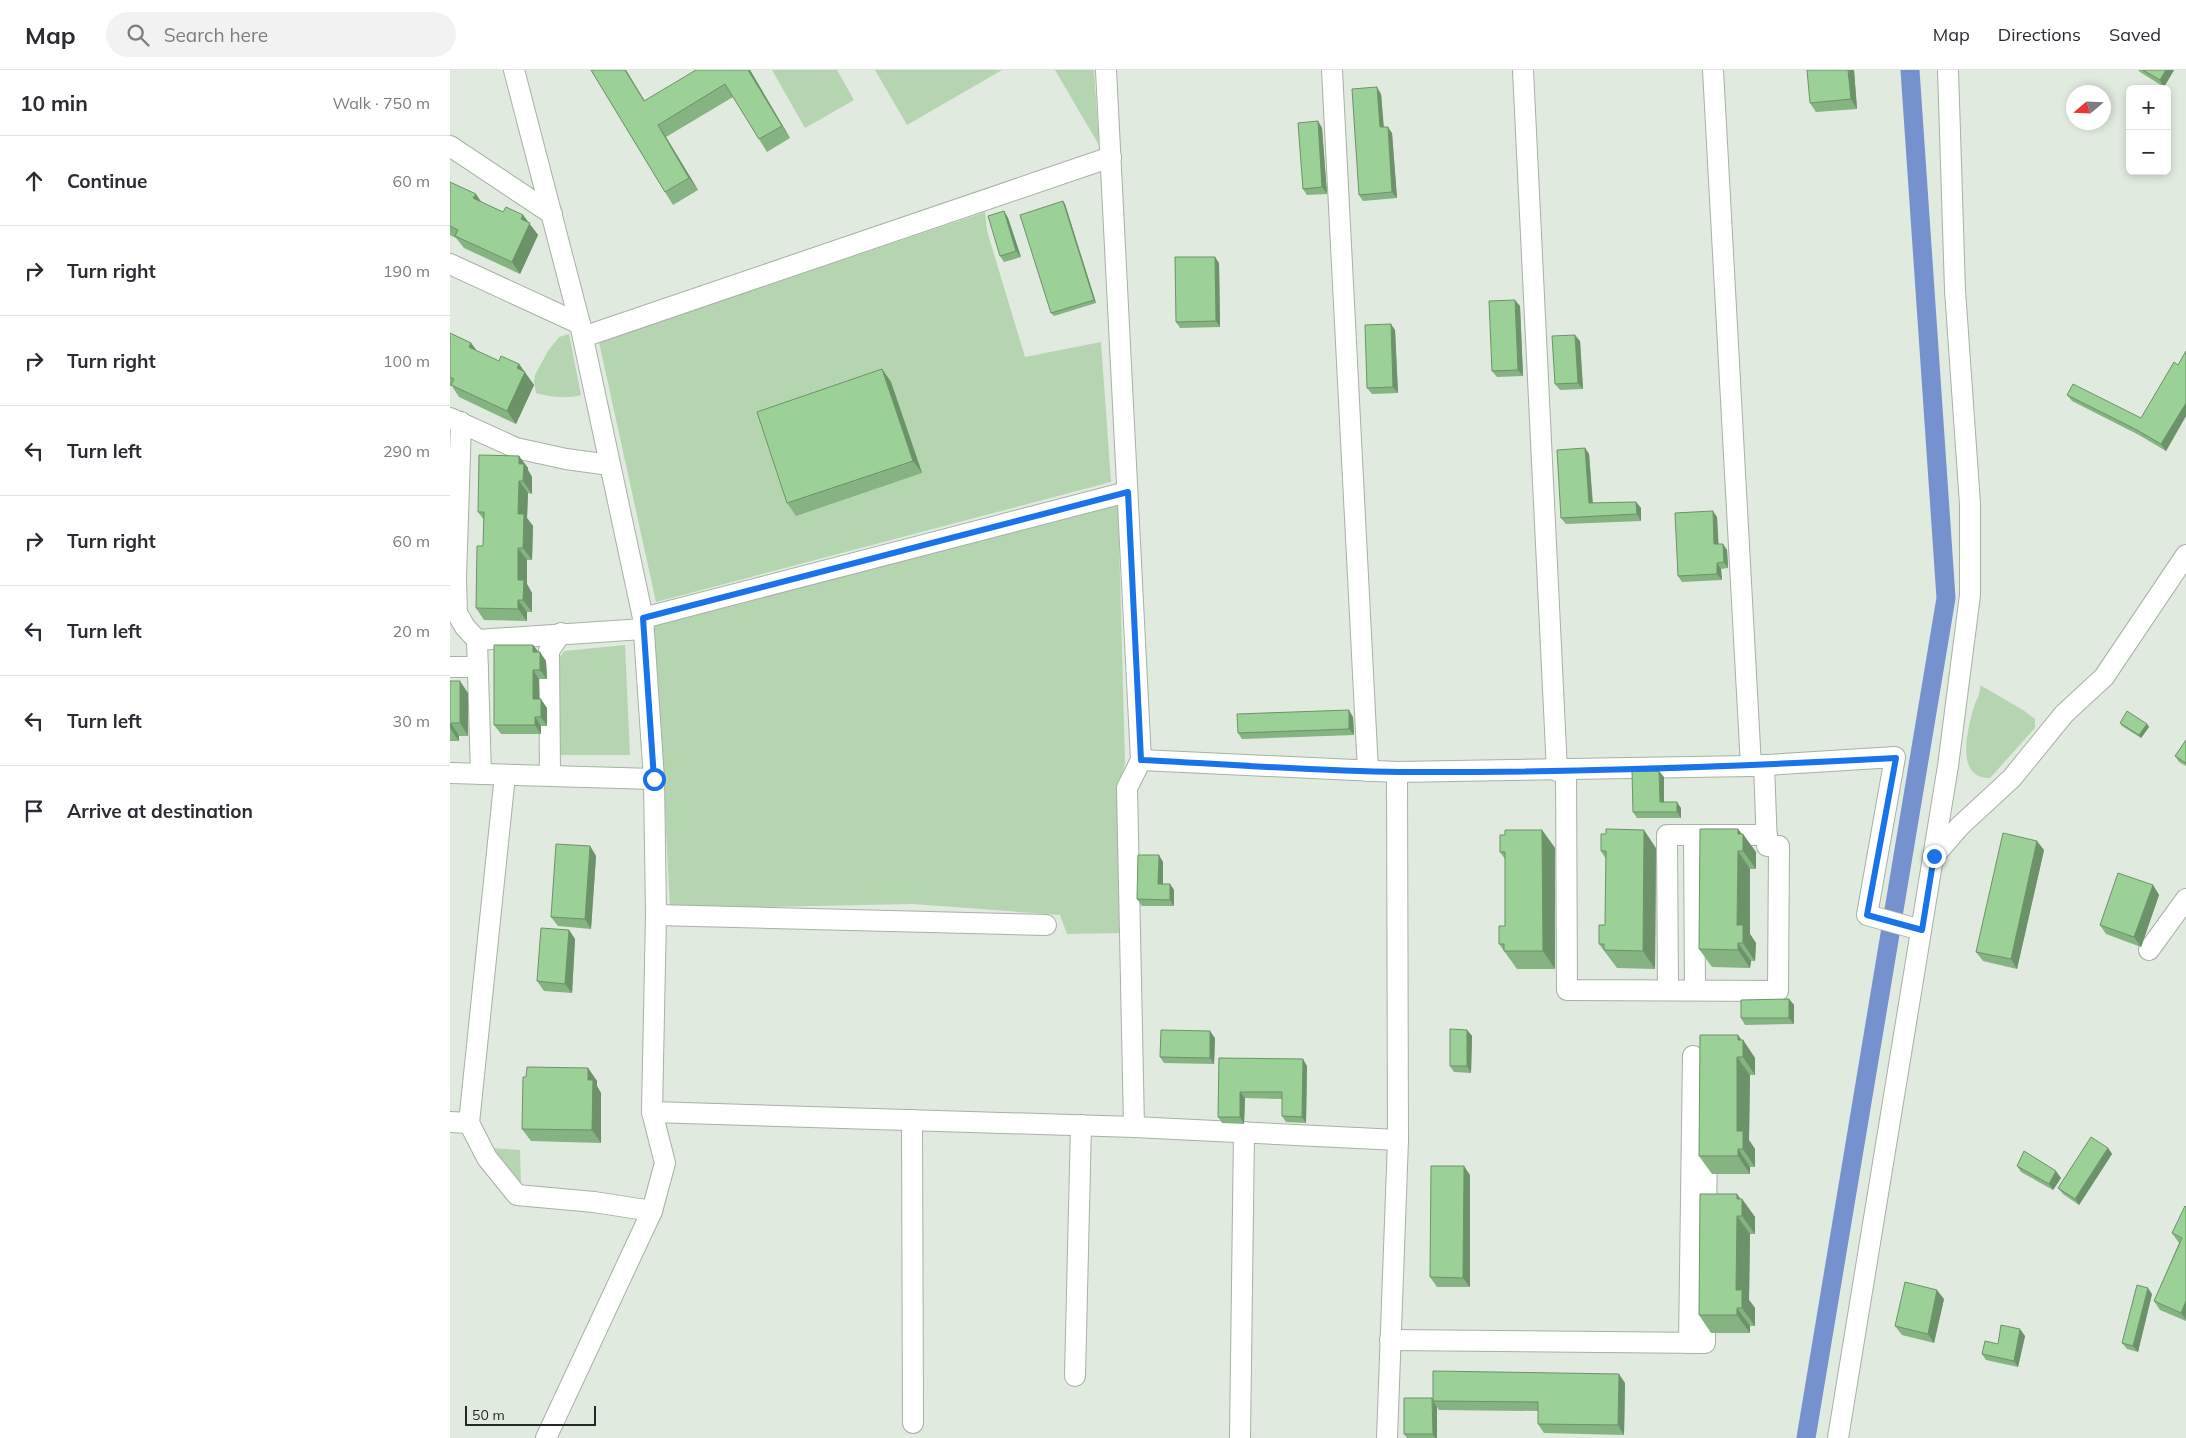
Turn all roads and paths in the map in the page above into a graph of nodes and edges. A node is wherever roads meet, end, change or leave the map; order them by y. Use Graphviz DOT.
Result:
graph roads {
  1 [pos="514,70"];
  2 [pos="1106,70"];
  3 [pos="1332,70"];
  4 [pos="1523,70"];
  5 [pos="1713,70"];
  6 [pos="1948,70"];
  7 [pos="450,146"];
  8 [pos="1111,157"];
  9 [pos="552,214"];
  10 [pos="450,264"];
  11 [pos="581,331"];
  12 [pos="456,420"];
  13 [pos="610,465"];
  14 [pos="1128,492"];
  15 [pos="2186,555"];
  16 [pos="643,623"];
  17 [pos="561,634"];
  18 [pos="477,640"];
  19 [pos="450,667"];
  20 [pos="478,667"];
  21 [pos="1141,760"];
  22 [pos="1757,765"];
  23 [pos="1368,770"];
  24 [pos="1562,770"];
  25 [pos="1397,772"];
  26 [pos="450,773"];
  27 [pos="481,774"];
  28 [pos="505,775"];
  29 [pos="550,776"];
  30 [pos="654,779"];
  31 [pos="1694,835"];
  32 [pos="1767,835"];
  33 [pos="1934,856"];
  34 [pos="2186,899"];
  35 [pos="656,914"];
  36 [pos="1046,925"];
  37 [pos="1922,930"];
  38 [pos="2150,950"];
  39 [pos="1668,990"];
  40 [pos="1696,990"];
  41 [pos="1700,1051"];
  42 [pos="652,1112"];
  43 [pos="912,1120"];
  44 [pos="459,1122"];
  45 [pos="1081,1125"];
  46 [pos="1134,1127"];
  47 [pos="1244,1132"];
  48 [pos="1398,1140"];
  49 [pos="652,1210"];
  50 [pos="1390,1340"];
  51 [pos="1075,1376"];
  52 [pos="913,1423"];
  53 [pos="546,1438"];
  54 [pos="1240,1438"];
  55 [pos="1387,1438"];
  56 [pos="1838,1438"];
  1 -- 9 [label="street"];
  2 -- 8 [label="street"];
  3 -- 23 [label="street"];
  4 -- 24 [label="street"];
  5 -- 22 [label="street"];
  6 -- 33 [label="street"];
  7 -- 9 [label="street"];
  8 -- 11 [label="street"];
  8 -- 14 [label="street"];
  9 -- 11 [label="street"];
  10 -- 11 [label="street"];
  11 -- 13 [label="street"];
  12 -- 13 [label="street"];
  12 -- 18 [label="street"];
  13 -- 16 [label="street"];
  14 -- 16 [label="street"];
  14 -- 21 [label="street"];
  15 -- 33 [label="street"];
  16 -- 17 [label="street"];
  16 -- 30 [label="street"];
  17 -- 18 [label="street"];
  17 -- 29 [label="street"];
  18 -- 20 [label="street"];
  19 -- 20 [label="street"];
  20 -- 27 [label="street"];
  21 -- 23 [label="street"];
  21 -- 46 [label="street"];
  22 -- 24 [label="street"];
  22 -- 32 [label="street"];
  22 -- 37 [label="street"];
  23 -- 25 [label="street"];
  24 -- 25 [label="street"];
  24 -- 39 [label="street"];
  25 -- 48 [label="street"];
  26 -- 27 [label="street"];
  27 -- 28 [label="street"];
  28 -- 29 [label="street"];
  28 -- 44 [label="street"];
  29 -- 30 [label="street"];
  30 -- 35 [label="street"];
  31 -- 32 [label="street"];
  31 -- 39 [label="street"];
  31 -- 40 [label="street"];
  32 -- 40 [label="street"];
  33 -- 37 [label="street"];
  34 -- 38 [label="street"];
  35 -- 36 [label="street"];
  35 -- 42 [label="street"];
  37 -- 56 [label="street"];
  39 -- 40 [label="street"];
  41 -- 50 [label="street"];
  42 -- 43 [label="street"];
  42 -- 49 [label="street"];
  43 -- 45 [label="street"];
  43 -- 52 [label="street"];
  44 -- 49 [label="street"];
  45 -- 46 [label="street"];
  45 -- 51 [label="street"];
  46 -- 47 [label="street"];
  47 -- 48 [label="street"];
  47 -- 54 [label="street"];
  48 -- 50 [label="street"];
  49 -- 53 [label="street"];
  50 -- 55 [label="street"];
}
